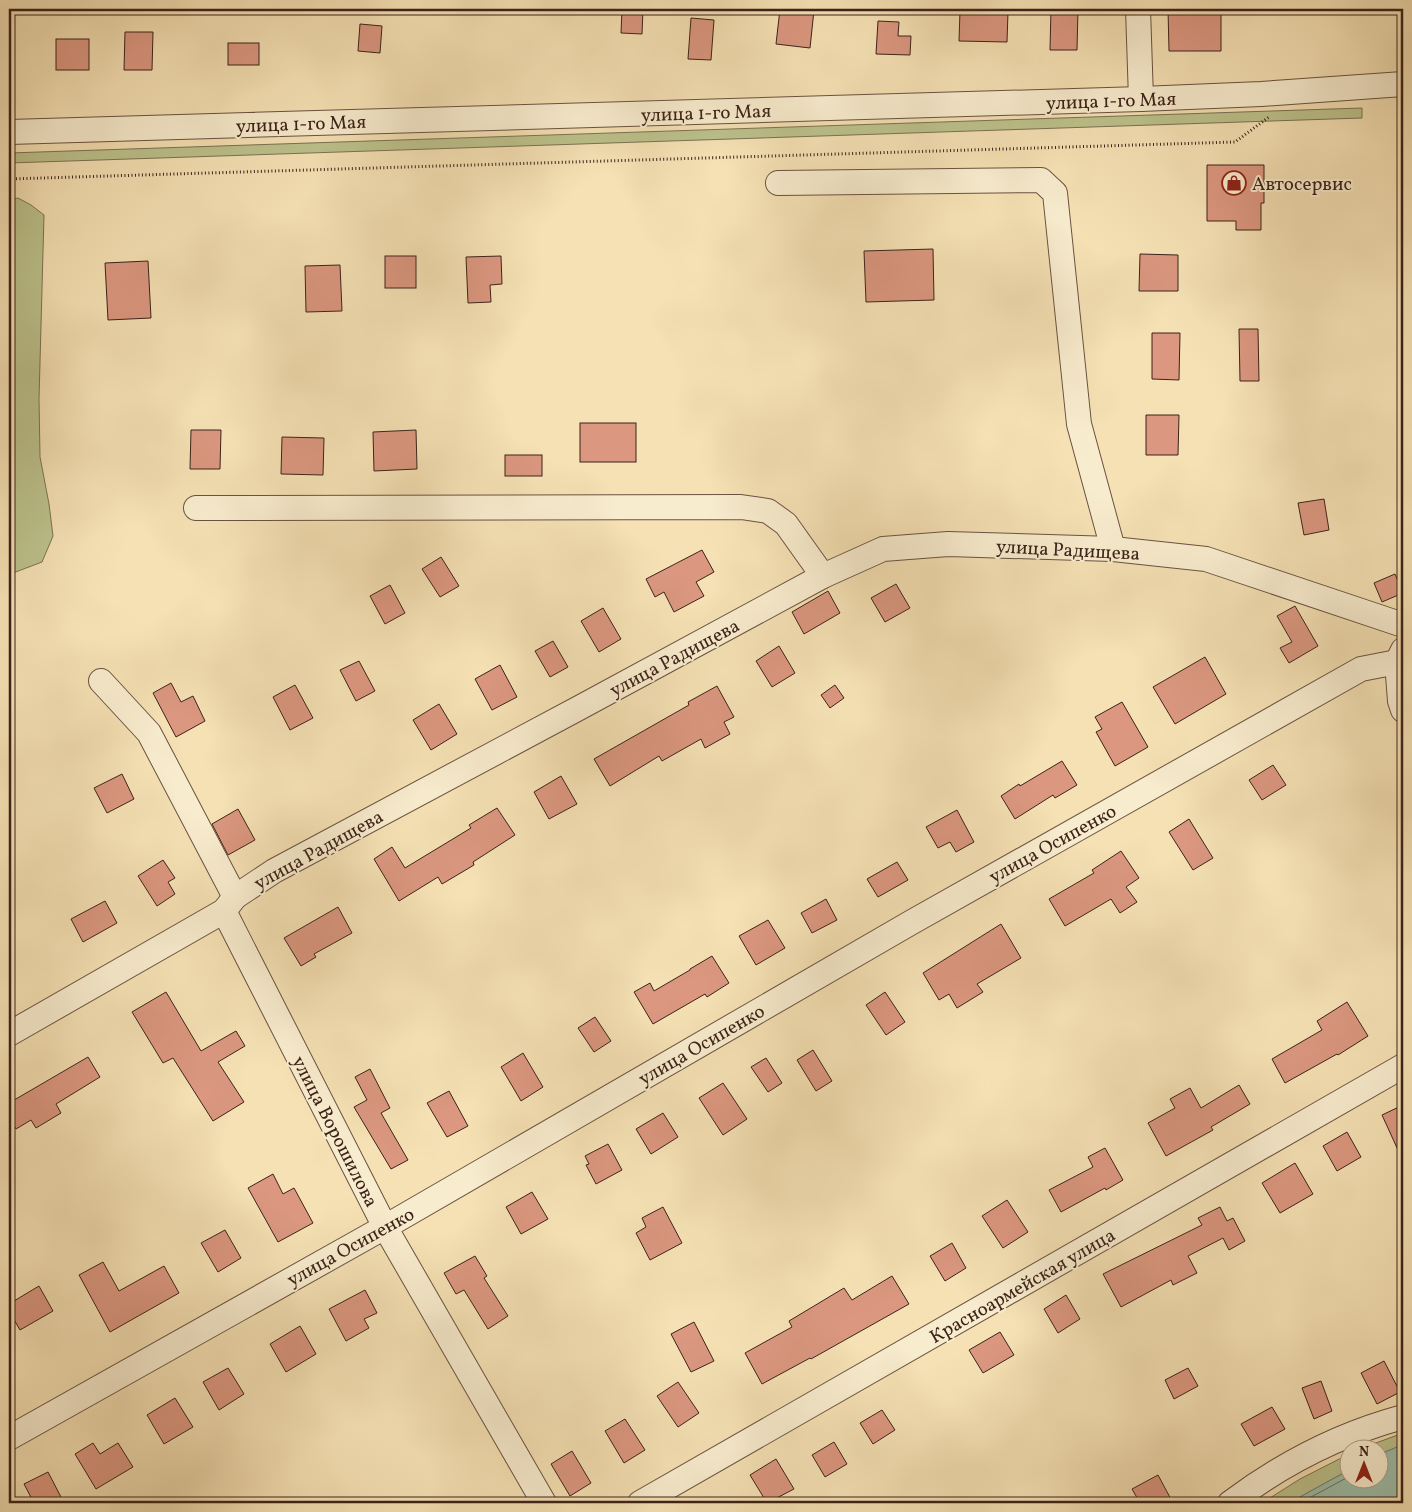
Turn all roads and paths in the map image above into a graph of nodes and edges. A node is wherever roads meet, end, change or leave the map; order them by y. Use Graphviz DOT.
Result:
graph roads {
  1 [pos="1138,9"];
  2 [pos="1403,84"];
  3 [pos="1141,99"];
  4 [pos="1269,116"];
  5 [pos="9,132"];
  6 [pos="9,179"];
  7 [pos="778,183"];
  8 [pos="196,508"];
  9 [pos="1113,549"];
  10 [pos="823,576"];
  11 [pos="1403,625"];
  12 [pos="1400,656"];
  13 [pos="101,681"];
  14 [pos="1403,710"];
  15 [pos="230,904"];
  16 [pos="9,1034"];
  17 [pos="1403,1066"];
  18 [pos="385,1227"];
  19 [pos="1403,1417"];
  20 [pos="9,1438"];
  21 [pos="544,1503"];
  22 [pos="640,1503"];
  23 [pos="1230,1503"];
  1 -- 3 [label="street"];
  2 -- 3 [label="street, улица 1-го Мая"];
  3 -- 5 [label="street, улица 1-го Мая"];
  4 -- 6 [label="path"];
  7 -- 9 [label="street"];
  8 -- 10 [label="street"];
  9 -- 10 [label="street, улица Радищева"];
  9 -- 11 [label="street, улица Радищева"];
  10 -- 15 [label="street, улица Радищева"];
  12 -- 14 [label="street"];
  12 -- 18 [label="street, улица Осипенко"];
  13 -- 15 [label="street, улица Ворошилова"];
  15 -- 16 [label="street, улица Радищева"];
  15 -- 18 [label="street, улица Ворошилова"];
  17 -- 22 [label="street, Красноармейская улица"];
  18 -- 20 [label="street, улица Осипенко"];
  18 -- 21 [label="street, улица Ворошилова"];
  19 -- 23 [label="street"];
}
